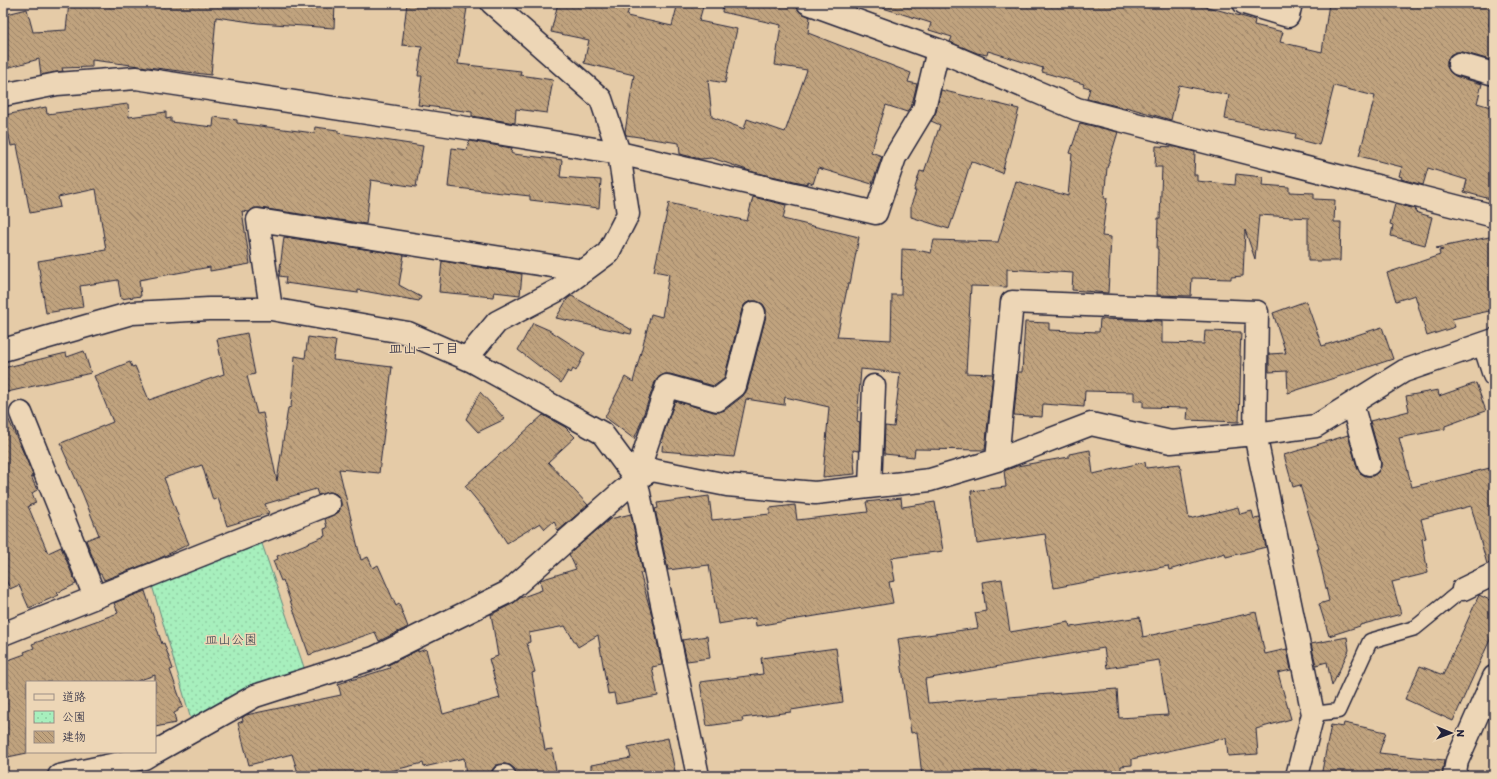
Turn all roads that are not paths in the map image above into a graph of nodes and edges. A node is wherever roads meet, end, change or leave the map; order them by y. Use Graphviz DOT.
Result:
graph roads {
  1 [pos="492,3"];
  2 [pos="808,3"];
  3 [pos="1244,3"];
  4 [pos="1291,3"];
  5 [pos="938,50"];
  6 [pos="1459,64"];
  7 [pos="1494,74"];
  8 [pos="3,95"];
  9 [pos="619,153"];
  10 [pos="1494,216"];
  11 [pos="584,271"];
  12 [pos="271,309"];
  13 [pos="754,313"];
  14 [pos="1489,342"];
  15 [pos="3,350"];
  16 [pos="467,358"];
  17 [pos="1494,375"];
  18 [pos="874,386"];
  19 [pos="1352,404"];
  20 [pos="21,413"];
  21 [pos="1254,434"];
  22 [pos="997,460"];
  23 [pos="1369,464"];
  24 [pos="636,479"];
  25 [pos="870,487"];
  26 [pos="329,504"];
  27 [pos="1494,574"];
  28 [pos="1463,589"];
  29 [pos="95,597"];
  30 [pos="3,634"];
  31 [pos="1494,677"];
  32 [pos="1314,714"];
  33 [pos="156,751"];
  34 [pos="153,753"];
  35 [pos="59,776"];
  36 [pos="698,776"];
  37 [pos="1297,776"];
  38 [pos="1454,776"];
  1 -- 9 [label="street"];
  2 -- 5 [label="street"];
  3 -- 4 [label="street"];
  5 -- 9 [label="street"];
  5 -- 10 [label="street"];
  6 -- 7 [label="street"];
  8 -- 9 [label="street"];
  9 -- 11 [label="street"];
  11 -- 12 [label="street"];
  11 -- 16 [label="street"];
  12 -- 15 [label="street"];
  12 -- 16 [label="street"];
  13 -- 24 [label="street"];
  14 -- 17 [label="street"];
  14 -- 19 [label="street"];
  16 -- 24 [label="street"];
  18 -- 25 [label="street"];
  19 -- 21 [label="street"];
  19 -- 23 [label="street"];
  20 -- 29 [label="street"];
  21 -- 22 [label="street"];
  21 -- 22 [label="street"];
  21 -- 32 [label="street"];
  22 -- 25 [label="street"];
  24 -- 25 [label="street"];
  24 -- 33 [label="street"];
  24 -- 36 [label="street"];
  26 -- 29 [label="street"];
  27 -- 28 [label="street"];
  28 -- 32 [label="lane"];
  29 -- 30 [label="street"];
  31 -- 38 [label="street"];
  32 -- 37 [label="street"];
  34 -- 35 [label="street"];
}
